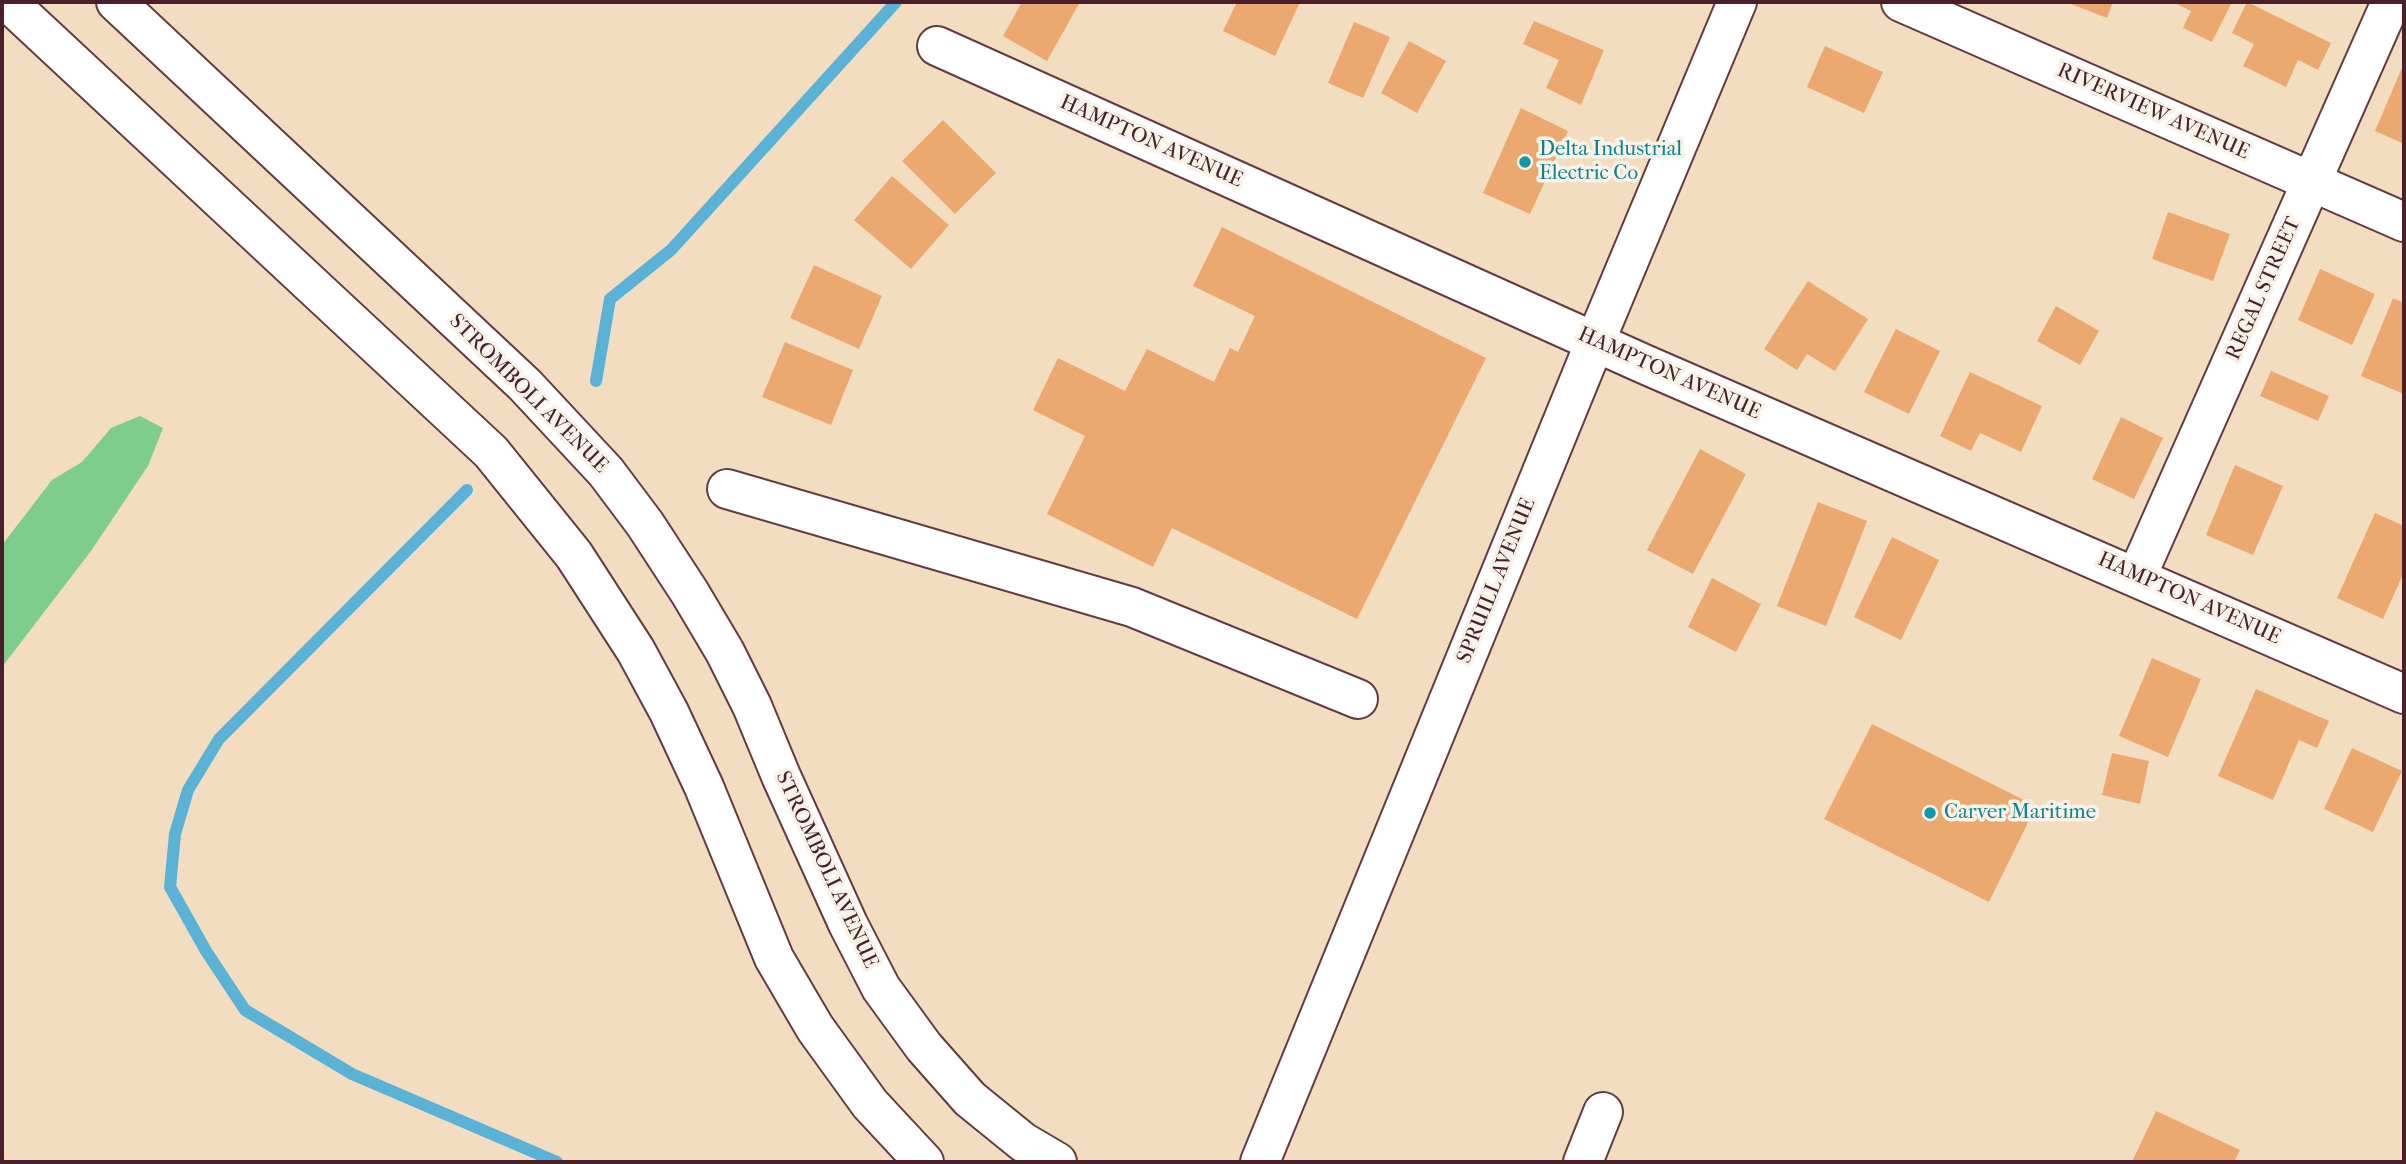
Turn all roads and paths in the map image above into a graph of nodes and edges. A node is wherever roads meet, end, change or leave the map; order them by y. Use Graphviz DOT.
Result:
graph roads {
  1 [pos="8,2"];
  2 [pos="116,2"];
  3 [pos="1737,2"];
  4 [pos="1901,2"];
  5 [pos="2391,2"];
  6 [pos="937,46"];
  7 [pos="2312,181"];
  8 [pos="2404,222"];
  9 [pos="1595,342"];
  10 [pos="727,489"];
  11 [pos="2137,576"];
  12 [pos="2404,694"];
  13 [pos="1358,699"];
  14 [pos="1603,1112"];
  15 [pos="924,1162"];
  16 [pos="1057,1162"];
  17 [pos="1260,1162"];
  18 [pos="1583,1162"];
  1 -- 15 [label="street"];
  2 -- 16 [label="street, STROMBOLI AVENUE"];
  3 -- 9 [label="street, SPRUILL AVENUE"];
  4 -- 7 [label="street, RIVERVIEW AVENUE"];
  5 -- 7 [label="street, REGAL STREET"];
  6 -- 9 [label="street, HAMPTON AVENUE"];
  7 -- 8 [label="street, RIVERVIEW AVENUE"];
  7 -- 11 [label="street, REGAL STREET"];
  9 -- 11 [label="street, HAMPTON AVENUE"];
  9 -- 17 [label="street, SPRUILL AVENUE"];
  10 -- 13 [label="street"];
  11 -- 12 [label="street, HAMPTON AVENUE"];
  14 -- 18 [label="street"];
}
